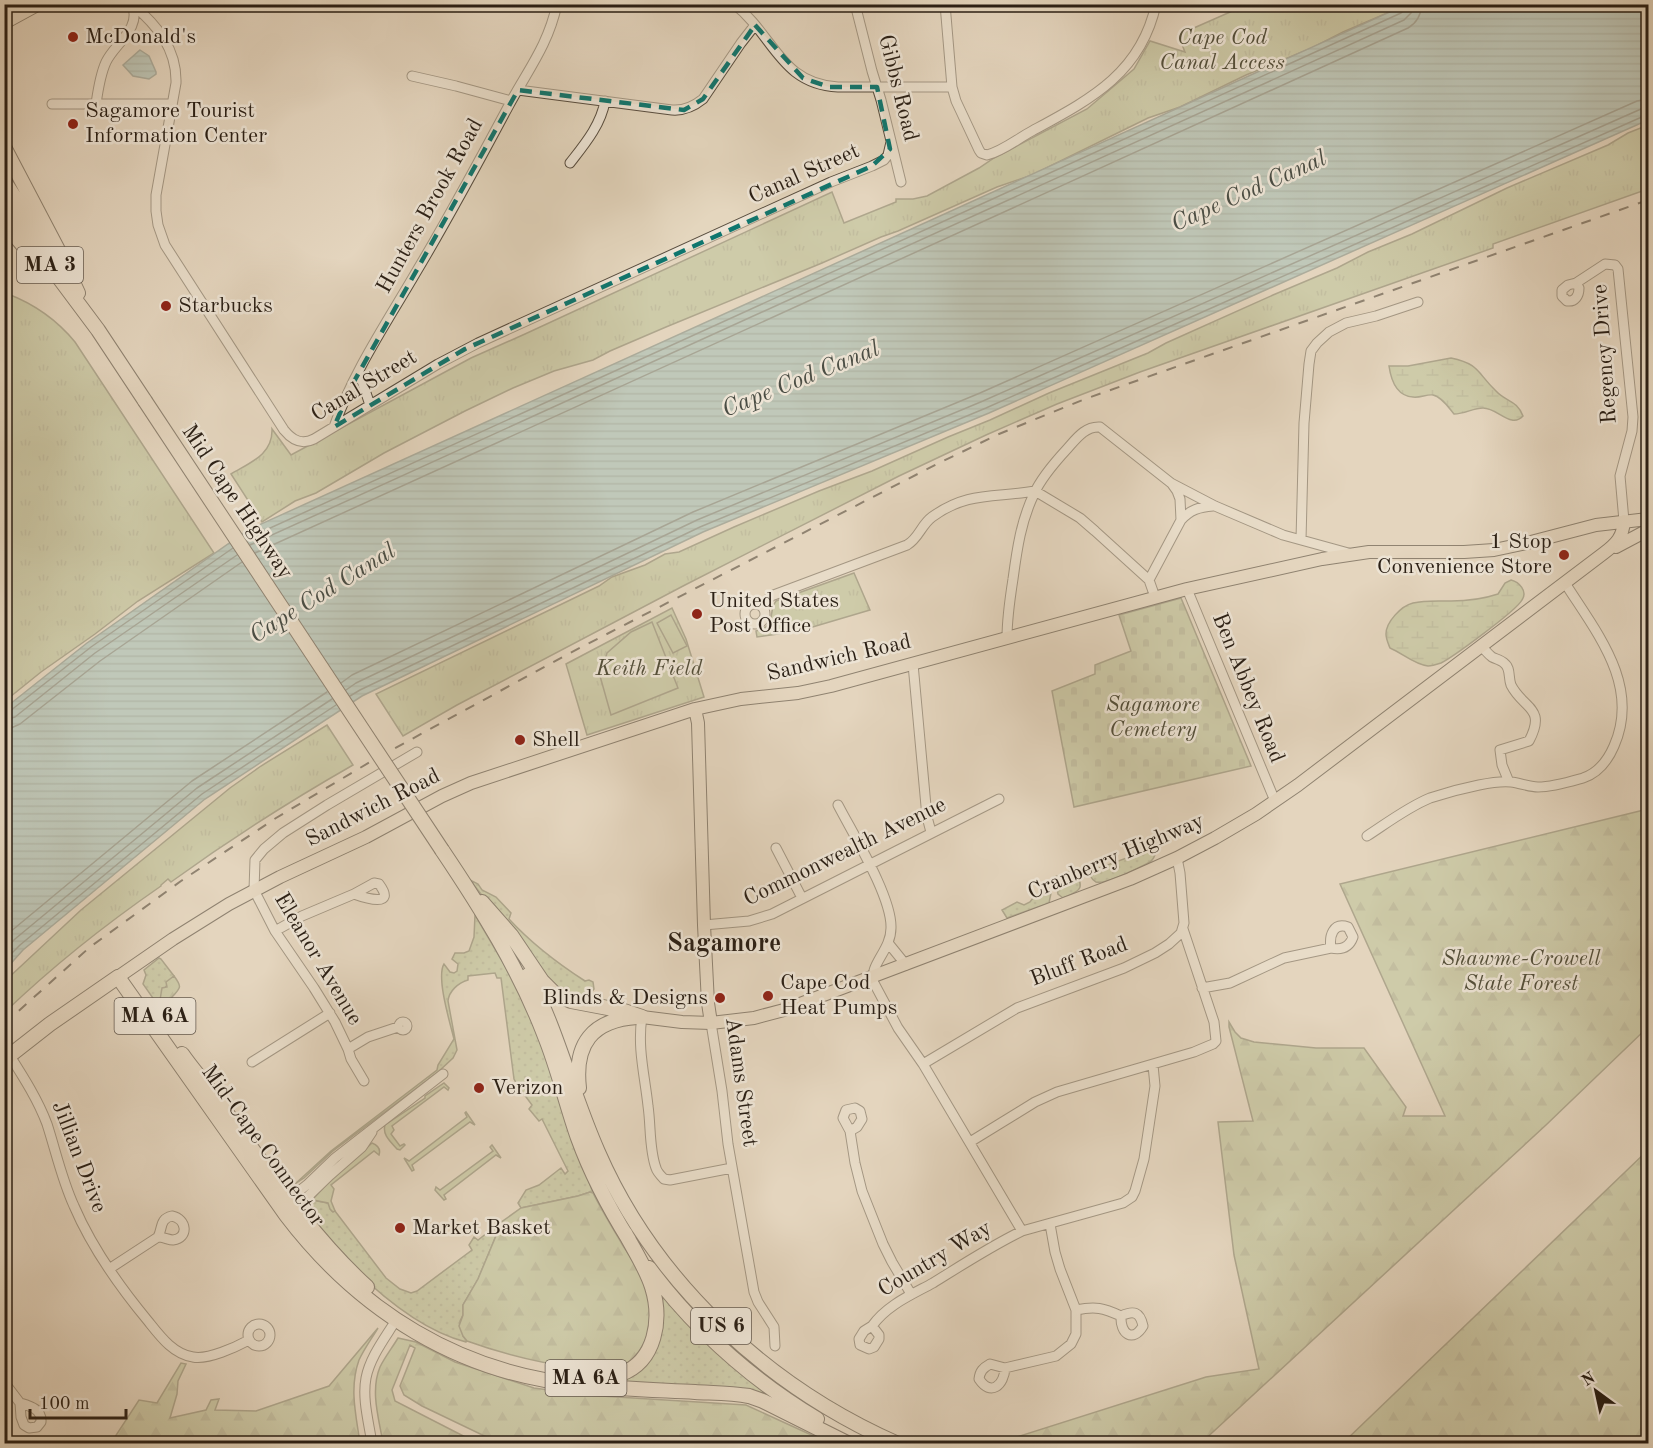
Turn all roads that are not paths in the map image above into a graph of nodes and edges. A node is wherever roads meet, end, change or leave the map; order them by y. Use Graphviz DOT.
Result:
graph roads {
  1 [pos="37,4"];
  2 [pos="132,4"];
  3 [pos="557,4"];
  4 [pos="734,4"];
  5 [pos="855,4"];
  6 [pos="945,4"];
  7 [pos="1156,4"];
  8 [pos="8,16"];
  9 [pos="755,26"];
  10 [pos="412,76"];
  11 [pos="877,87"];
  12 [pos="952,87"];
  13 [pos="518,90"];
  14 [pos="511,101"];
  15 [pos="605,101"];
  16 [pos="52,104"];
  17 [pos="96,104"];
  18 [pos="172,104"];
  19 [pos="891,142"];
  20 [pos="4,147"];
  21 [pos="570,163"];
  22 [pos="4,181"];
  23 [pos="901,182"];
  24 [pos="4,199"];
  25 [pos="4,223"];
  26 [pos="1576,283"];
  27 [pos="78,293"];
  28 [pos="1418,302"];
  29 [pos="98,330"];
  30 [pos="359,372"];
  31 [pos="370,405"];
  32 [pos="334,427"];
  33 [pos="1171,483"];
  34 [pos="1035,491"];
  35 [pos="1215,506"];
  36 [pos="1648,519"];
  37 [pos="1181,520"];
  38 [pos="1624,521"];
  39 [pos="1648,530"];
  40 [pos="1301,540"];
  41 [pos="1604,553"];
  42 [pos="1352,554"];
  43 [pos="1149,580"];
  44 [pos="1565,583"];
  45 [pos="1187,589"];
  46 [pos="1155,597"];
  47 [pos="762,606"];
  48 [pos="1007,639"];
  49 [pos="1482,647"];
  50 [pos="913,664"];
  51 [pos="695,709"];
  52 [pos="417,752"];
  53 [pos="1509,782"];
  54 [pos="999,799"];
  55 [pos="1275,801"];
  56 [pos="838,805"];
  57 [pos="931,832"];
  58 [pos="1367,836"];
  59 [pos="776,848"];
  60 [pos="1176,858"];
  61 [pos="869,864"];
  62 [pos="460,877"];
  63 [pos="254,890"];
  64 [pos="354,894"];
  65 [pos="802,898"];
  66 [pos="704,925"];
  67 [pos="1184,929"];
  68 [pos="275,931"];
  69 [pos="889,944"];
  70 [pos="1331,948"];
  71 [pos="906,965"];
  72 [pos="121,975"];
  73 [pos="872,977"];
  74 [pos="1202,988"];
  75 [pos="93,995"];
  76 [pos="131,998"];
  77 [pos="330,1013"];
  78 [pos="642,1017"];
  79 [pos="711,1023"];
  80 [pos="398,1027"];
  81 [pos="348,1048"];
  82 [pos="7,1058"];
  83 [pos="252,1062"];
  84 [pos="923,1064"];
  85 [pos="1153,1065"];
  86 [pos="443,1074"];
  87 [pos="364,1080"];
  88 [pos="581,1108"];
  89 [pos="850,1131"];
  90 [pos="970,1142"];
  91 [pos="732,1168"];
  92 [pos="288,1207"];
  93 [pos="1050,1224"];
  94 [pos="1022,1231"];
  95 [pos="625,1233"];
  96 [pos="158,1237"];
  97 [pos="109,1269"];
  98 [pos="911,1294"];
  99 [pos="1076,1310"];
  100 [pos="1121,1316"];
  101 [pos="398,1317"];
  102 [pos="872,1326"];
  103 [pos="249,1340"];
  104 [pos="775,1346"];
  105 [pos="1005,1368"];
  106 [pos="4,1382"];
  107 [pos="20,1402"];
  108 [pos="372,1443"];
  109 [pos="849,1443"];
  110 [pos="860,1443"];
  111 [pos="898,1443"];
  1 -- 8 [label="highway"];
  2 -- 17 [label="street"];
  2 -- 18 [label="street, Canal Street"];
  3 -- 13 [label="street, Hunters Brook Road"];
  4 -- 9 [label="street"];
  5 -- 11 [label="street, Gibbs Road"];
  6 -- 12 [label="street"];
  7 -- 12 [label="street"];
  9 -- 11 [label="street"];
  9 -- 15 [label="street"];
  10 -- 14 [label="street"];
  11 -- 12 [label="street"];
  11 -- 19 [label="street, Gibbs Road"];
  13 -- 14 [label="street, Hunters Brook Road"];
  13 -- 15 [label="street"];
  14 -- 30 [label="street, Hunters Brook Road"];
  15 -- 21 [label="street"];
  16 -- 17 [label="street"];
  17 -- 18 [label="street"];
  18 -- 32 [label="street, Canal Street"];
  19 -- 23 [label="street, Gibbs Road"];
  19 -- 31 [label="street, Canal Street"];
  20 -- 27 [label="highway"];
  22 -- 27 [label="highway, US 6"];
  24 -- 29 [label="highway, MA 3"];
  25 -- 29 [label="highway, US 6"];
  26 -- 38 [label="street, Regency Drive"];
  27 -- 29 [label="highway, US 6"];
  28 -- 40 [label="street"];
  29 -- 62 [label="highway, Mid Cape Highway / US 6, bridge"];
  30 -- 31 [label="street"];
  30 -- 32 [label="street, Hunters Brook Road"];
  31 -- 32 [label="street, Canal Street"];
  33 -- 34 [label="street"];
  33 -- 35 [label="street"];
  33 -- 37 [label="street"];
  34 -- 43 [label="street"];
  34 -- 47 [label="street"];
  34 -- 48 [label="street"];
  35 -- 37 [label="street"];
  35 -- 40 [label="street"];
  36 -- 38 [label="main road, Sandwich Road / MA 6A"];
  37 -- 43 [label="street"];
  38 -- 41 [label="main road, Cranberry Highway"];
  38 -- 42 [label="main road, Sandwich Road / MA 6A"];
  39 -- 41 [label="main road, Cranberry Highway"];
  40 -- 42 [label="street"];
  41 -- 44 [label="main road, Cranberry Highway"];
  42 -- 45 [label="main road, Sandwich Road / MA 6A"];
  43 -- 46 [label="street"];
  44 -- 49 [label="main road, Cranberry Highway"];
  44 -- 53 [label="street"];
  45 -- 46 [label="main road, Sandwich Road / MA 6A"];
  45 -- 55 [label="street, Ben Abbey Road"];
  46 -- 48 [label="main road, Sandwich Road / MA 6A"];
  48 -- 50 [label="main road, Sandwich Road / MA 6A"];
  49 -- 53 [label="street"];
  49 -- 55 [label="main road, Cranberry Highway"];
  50 -- 51 [label="main road, Sandwich Road / MA 6A"];
  50 -- 57 [label="street"];
  51 -- 63 [label="main road, Sandwich Road / MA 6A"];
  51 -- 66 [label="main road, Adams Street"];
  52 -- 63 [label="street"];
  53 -- 58 [label="street"];
  54 -- 57 [label="street, Commonwealth Avenue"];
  55 -- 60 [label="main road, Cranberry Highway"];
  56 -- 61 [label="street"];
  57 -- 61 [label="street, Commonwealth Avenue"];
  59 -- 65 [label="street"];
  60 -- 67 [label="street"];
  60 -- 71 [label="main road, Cranberry Highway"];
  61 -- 65 [label="street, Commonwealth Avenue"];
  61 -- 69 [label="street"];
  62 -- 78 [label="highway"];
  62 -- 88 [label="highway, Mid Cape Highway / US 6"];
  62 -- 95 [label="highway, Mid Cape Highway / US 6"];
  63 -- 68 [label="street, Eleanor Avenue"];
  63 -- 72 [label="main road, Sandwich Road / MA 6A"];
  64 -- 68 [label="street"];
  65 -- 66 [label="street, Commonwealth Avenue"];
  66 -- 79 [label="main road, Adams Street"];
  67 -- 74 [label="street"];
  67 -- 84 [label="street, Bluff Road"];
  68 -- 77 [label="street, Eleanor Avenue"];
  69 -- 71 [label="street"];
  69 -- 73 [label="street"];
  70 -- 74 [label="street"];
  71 -- 73 [label="main road, Cranberry Highway"];
  72 -- 75 [label="highway, Sandwich Road"];
  72 -- 76 [label="highway, Mid-Cape Connector"];
  72 -- 92 [label="highway, Mid-Cape Connector / MA 6A"];
  73 -- 79 [label="main road, Cranberry Highway"];
  73 -- 84 [label="street"];
  74 -- 85 [label="street"];
  75 -- 76 [label="highway"];
  75 -- 82 [label="highway, Sandwich Road"];
  76 -- 92 [label="highway, Mid-Cape Connector"];
  77 -- 81 [label="street, Eleanor Avenue"];
  77 -- 83 [label="street"];
  78 -- 79 [label="main road, Cranberry Highway"];
  78 -- 88 [label="highway"];
  78 -- 91 [label="street"];
  79 -- 91 [label="street, Adams Street"];
  80 -- 81 [label="street"];
  81 -- 87 [label="street, Eleanor Avenue"];
  82 -- 97 [label="street, Jillian Drive"];
  84 -- 90 [label="street"];
  85 -- 90 [label="street"];
  85 -- 93 [label="street, Country Way"];
  86 -- 92 [label="street"];
  88 -- 111 [label="highway, Mid Cape Highway / US 6"];
  89 -- 98 [label="street"];
  90 -- 94 [label="street"];
  91 -- 104 [label="street, Adams Street"];
  92 -- 101 [label="highway, Mid-Cape Connector"];
  93 -- 94 [label="street, Country Way"];
  93 -- 99 [label="street"];
  94 -- 98 [label="street, Country Way"];
  95 -- 101 [label="highway, MA 6A"];
  95 -- 110 [label="highway, Mid Cape Highway / US 6"];
  96 -- 97 [label="street"];
  97 -- 103 [label="street, Jillian Drive"];
  98 -- 102 [label="street, Country Way"];
  99 -- 100 [label="street"];
  99 -- 105 [label="street"];
  101 -- 108 [label="street"];
  101 -- 109 [label="highway"];
  106 -- 107 [label="street"];
}
